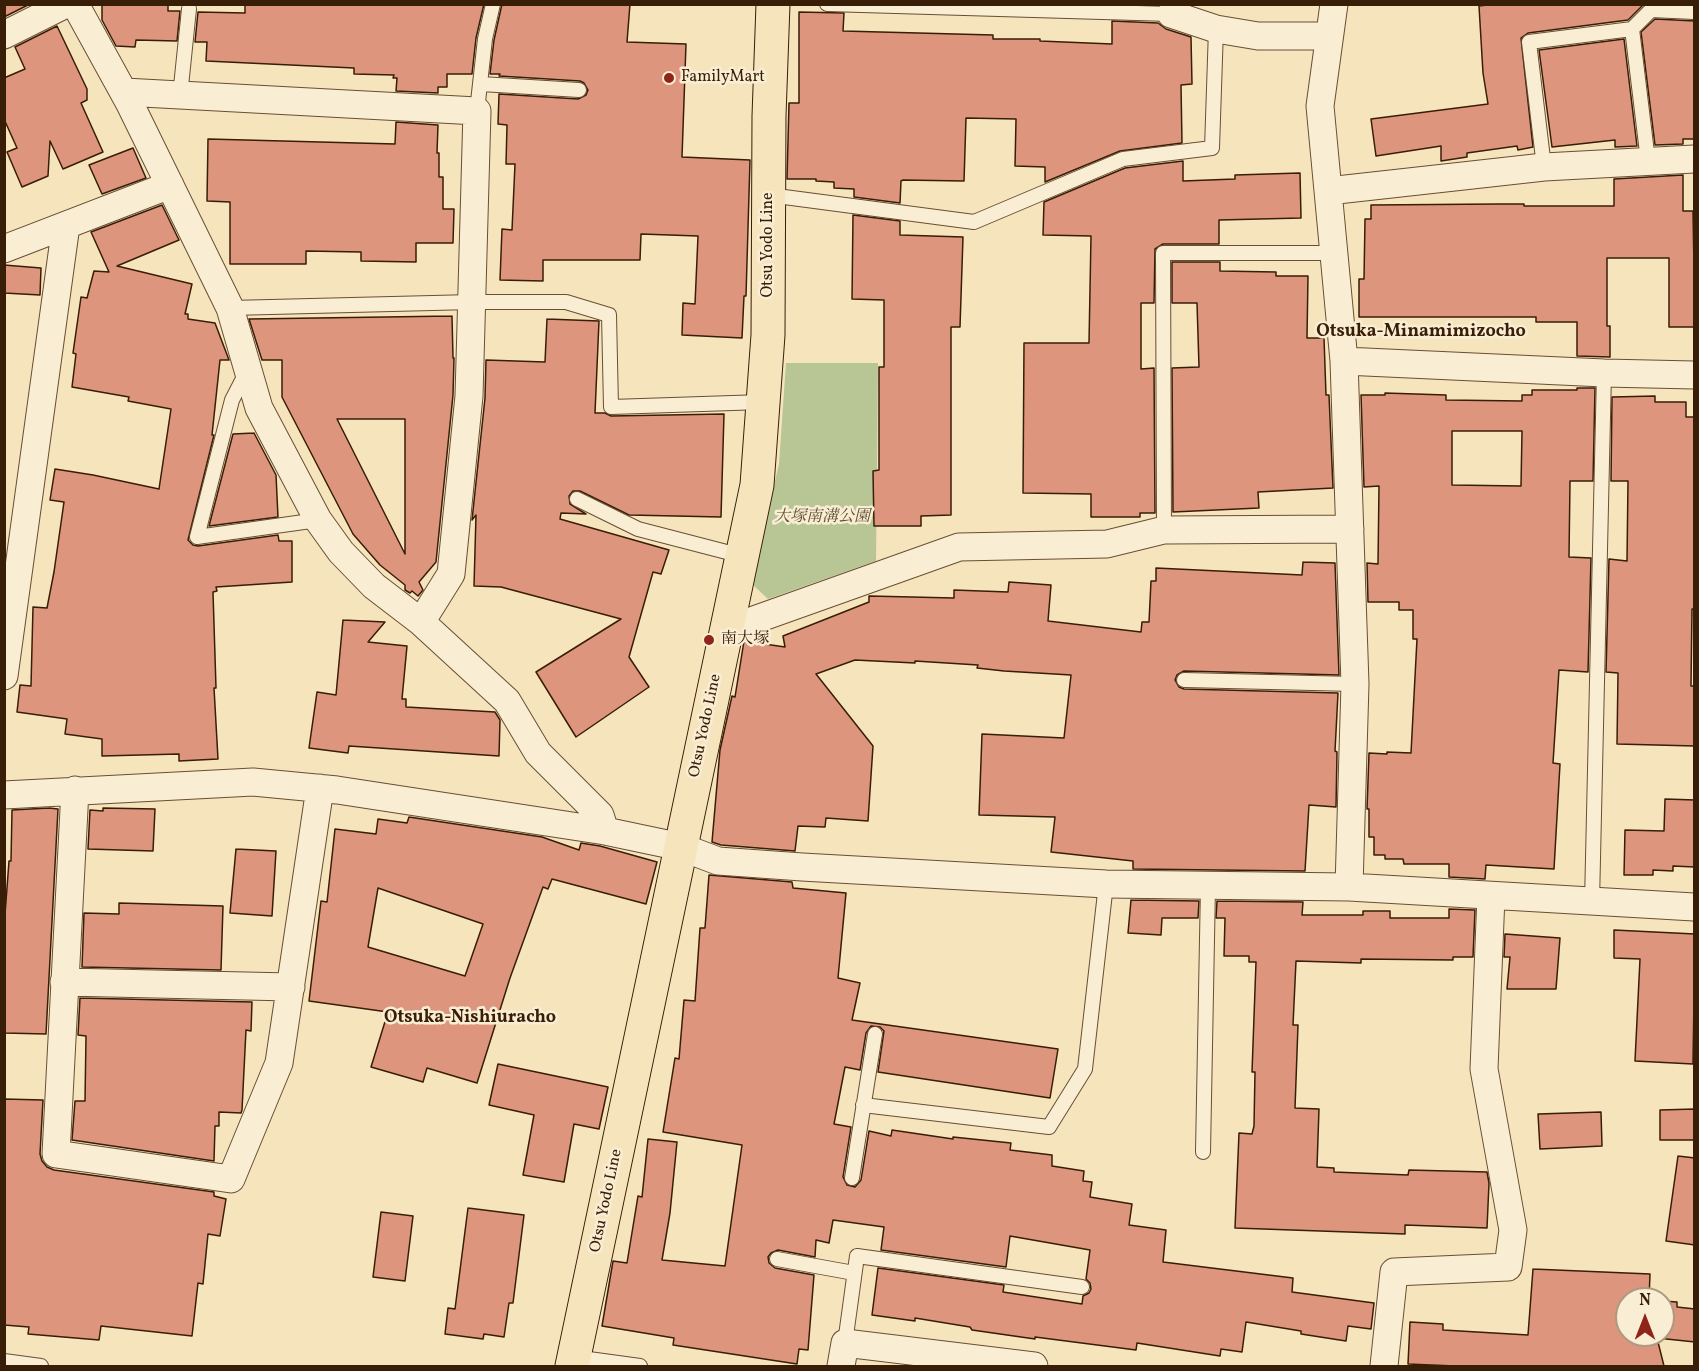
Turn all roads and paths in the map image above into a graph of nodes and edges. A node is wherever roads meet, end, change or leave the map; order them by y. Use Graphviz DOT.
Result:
graph roads {
  1 [pos="66,4"];
  2 [pos="75,4"];
  3 [pos="493,4"];
  4 [pos="773,4"];
  5 [pos="826,4"];
  6 [pos="1334,4"];
  7 [pos="189,9"];
  8 [pos="1172,9"];
  9 [pos="1695,12"];
  10 [pos="1216,29"];
  11 [pos="1632,29"];
  12 [pos="4,36"];
  13 [pos="1329,36"];
  14 [pos="579,90"];
  15 [pos="124,93"];
  16 [pos="180,96"];
  17 [pos="479,98"];
  18 [pos="1695,159"];
  19 [pos="1648,162"];
  20 [pos="1544,167"];
  21 [pos="170,185"];
  22 [pos="1328,190"];
  23 [pos="769,195"];
  24 [pos="66,225"];
  25 [pos="4,249"];
  26 [pos="1335,253"];
  27 [pos="473,302"];
  28 [pos="230,308"];
  29 [pos="1344,361"];
  30 [pos="248,369"];
  31 [pos="1604,373"];
  32 [pos="1695,375"];
  33 [pos="763,402"];
  34 [pos="577,499"];
  35 [pos="318,520"];
  36 [pos="1350,529"];
  37 [pos="1164,530"];
  38 [pos="742,556"];
  39 [pos="421,622"];
  40 [pos="726,630"];
  41 [pos="4,676"];
  42 [pos="1184,680"];
  43 [pos="1355,684"];
  44 [pos="320,788"];
  45 [pos="75,790"];
  46 [pos="4,795"];
  47 [pos="605,831"];
  48 [pos="681,848"];
  49 [pos="1106,884"];
  50 [pos="1208,886"];
  51 [pos="1349,887"];
  52 [pos="1491,897"];
  53 [pos="1592,902"];
  54 [pos="1695,907"];
  55 [pos="64,982"];
  56 [pos="291,987"];
  57 [pos="874,1034"];
  58 [pos="863,1105"];
  59 [pos="1203,1152"];
  60 [pos="852,1178"];
  61 [pos="777,1259"];
  62 [pos="854,1273"];
  63 [pos="1082,1287"];
  64 [pos="843,1355"];
  65 [pos="4,1361"];
  66 [pos="573,1362"];
  67 [pos="41,1366"];
  68 [pos="640,1366"];
  69 [pos="1034,1366"];
  70 [pos="1384,1366"];
  1 -- 12 [label="street"];
  2 -- 15 [label="street"];
  3 -- 17 [label="lane"];
  4 -- 23 [label="main road, Otsu Yodo Line"];
  5 -- 8 [label="lane"];
  6 -- 13 [label="street"];
  7 -- 16 [label="lane"];
  8 -- 10 [label="street"];
  9 -- 11 [label="lane"];
  10 -- 13 [label="street"];
  10 -- 23 [label="lane"];
  11 -- 19 [label="lane"];
  11 -- 20 [label="lane"];
  13 -- 22 [label="street"];
  14 -- 17 [label="lane"];
  15 -- 16 [label="street"];
  15 -- 21 [label="street"];
  16 -- 17 [label="street"];
  17 -- 27 [label="street"];
  18 -- 19 [label="street"];
  19 -- 20 [label="street"];
  20 -- 22 [label="street"];
  21 -- 24 [label="street"];
  21 -- 28 [label="street"];
  22 -- 26 [label="street"];
  23 -- 33 [label="main road, Otsu Yodo Line"];
  24 -- 25 [label="street"];
  24 -- 41 [label="street"];
  26 -- 29 [label="street"];
  26 -- 37 [label="lane"];
  27 -- 28 [label="lane"];
  27 -- 33 [label="lane"];
  27 -- 39 [label="street"];
  28 -- 30 [label="street"];
  29 -- 31 [label="street"];
  29 -- 36 [label="street"];
  30 -- 35 [label="street"];
  30 -- 35 [label="lane"];
  31 -- 32 [label="street"];
  31 -- 53 [label="lane"];
  33 -- 38 [label="main road, Otsu Yodo Line"];
  34 -- 38 [label="lane"];
  35 -- 39 [label="street"];
  36 -- 37 [label="street"];
  36 -- 43 [label="street"];
  37 -- 40 [label="street"];
  38 -- 40 [label="main road, Otsu Yodo Line"];
  39 -- 47 [label="street"];
  40 -- 48 [label="main road, Otsu Yodo Line"];
  42 -- 43 [label="lane"];
  43 -- 51 [label="street"];
  44 -- 45 [label="street"];
  44 -- 47 [label="street"];
  44 -- 56 [label="street"];
  45 -- 46 [label="street"];
  45 -- 55 [label="street"];
  47 -- 48 [label="street"];
  48 -- 49 [label="street"];
  48 -- 66 [label="main road, Otsu Yodo Line"];
  49 -- 50 [label="street"];
  49 -- 58 [label="lane"];
  50 -- 51 [label="street"];
  50 -- 59 [label="lane"];
  51 -- 52 [label="street"];
  52 -- 53 [label="street"];
  52 -- 70 [label="street"];
  53 -- 54 [label="street"];
  55 -- 56 [label="street"];
  55 -- 56 [label="street"];
  57 -- 58 [label="lane"];
  58 -- 60 [label="lane"];
  61 -- 62 [label="lane"];
  62 -- 63 [label="lane"];
  62 -- 64 [label="lane"];
  64 -- 69 [label="street"];
  65 -- 67 [label="lane"];
  66 -- 68 [label="lane"];
}
